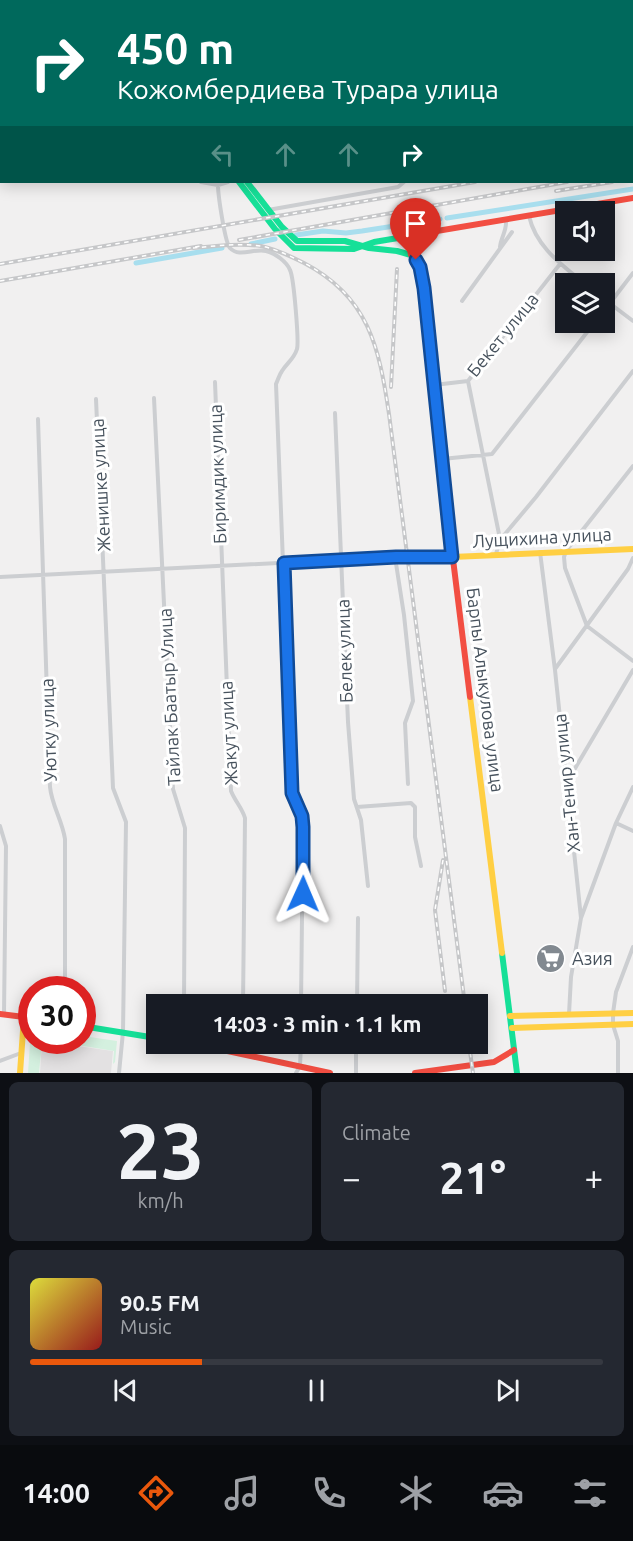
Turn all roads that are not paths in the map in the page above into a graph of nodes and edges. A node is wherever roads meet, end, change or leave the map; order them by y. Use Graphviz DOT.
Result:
graph roads {
  1 [pos="207,183"];
  2 [pos="225,183"];
  3 [pos="240,183"];
  4 [pos="248,183"];
  5 [pos="403,183"];
  6 [pos="218,185"];
  7 [pos="633,198"];
  8 [pos="268,210"];
  9 [pos="529,216"];
  10 [pos="506,220"];
  11 [pos="512,232"];
  12 [pos="419,234"];
  13 [pos="363,246"];
  14 [pos="500,248"];
  15 [pos="411,255"];
  16 [pos="560,264"];
  17 [pos="571,273"];
  18 [pos="633,273"];
  19 [pos="615,296"];
  20 [pos="462,301"];
  21 [pos="615,307"];
  22 [pos="633,321"];
  23 [pos="586,333"];
  24 [pos="633,371"];
  25 [pos="468,381"];
  26 [pos="215,382"];
  27 [pos="434,385"];
  28 [pos="154,398"];
  29 [pos="96,399"];
  30 [pos="335,413"];
  31 [pos="38,418"];
  32 [pos="484,455"];
  33 [pos="442,459"];
  34 [pos="633,466"];
  35 [pos="500,540"];
  36 [pos="633,549"];
  37 [pos="567,551"];
  38 [pos="540,552"];
  39 [pos="496,555"];
  40 [pos="396,557"];
  41 [pos="452,557"];
  42 [pos="633,558"];
  43 [pos="342,560"];
  44 [pos="284,563"];
  45 [pos="221,566"];
  46 [pos="163,569"];
  47 [pos="105,571"];
  48 [pos="45,574"];
  49 [pos="0,576"];
  50 [pos="587,626"];
  51 [pos="633,661"];
  52 [pos="555,670"];
  53 [pos="633,670"];
  54 [pos="567,783"];
  55 [pos="408,784"];
  56 [pos="633,787"];
  57 [pos="357,807"];
  58 [pos="616,823"];
  59 [pos="0,826"];
  60 [pos="633,831"];
  61 [pos="421,866"];
  62 [pos="368,886"];
  63 [pos="358,918"];
  64 [pos="580,918"];
  65 [pos="633,947"];
  66 [pos="64,976"];
  67 [pos="184,994"];
  68 [pos="243,994"];
  69 [pos="301,994"];
  70 [pos="357,994"];
  71 [pos="613,1013"];
  72 [pos="633,1013"];
  73 [pos="2,1014"];
  74 [pos="569,1014"];
  75 [pos="18,1016"];
  76 [pos="510,1016"];
  77 [pos="613,1024"];
  78 [pos="633,1024"];
  79 [pos="96,1028"];
  80 [pos="512,1028"];
  81 [pos="123,1032"];
  82 [pos="146,1036"];
  83 [pos="514,1050"];
  84 [pos="18,1054"];
  85 [pos="21,1054"];
  86 [pos="247,1054"];
  87 [pos="301,1054"];
  88 [pos="356,1054"];
  89 [pos="0,1060"];
  90 [pos="300,1066"];
  91 [pos="458,1070"];
  92 [pos="20,1073"];
  93 [pos="119,1073"];
  94 [pos="296,1073"];
  95 [pos="330,1073"];
  96 [pos="356,1073"];
  97 [pos="415,1073"];
  98 [pos="517,1073"];
  99 [pos="618,1073"];
  1 -- 6 [label="street"];
  2 -- 6 [label="street"];
  3 -- 13 [label="main road"];
  4 -- 8 [label="main road"];
  5 -- 8 [label="street"];
  6 -- 44 [label="street"];
  7 -- 9 [label="main road"];
  8 -- 13 [label="main road"];
  9 -- 10 [label="main road"];
  9 -- 16 [label="street"];
  10 -- 12 [label="main road"];
  10 -- 14 [label="street"];
  11 -- 14 [label="street"];
  12 -- 13 [label="main road"];
  12 -- 15 [label="main road"];
  13 -- 15 [label="main road"];
  14 -- 20 [label="street"];
  15 -- 27 [label="main road, Барпы Алыкулова улица"];
  16 -- 17 [label="street"];
  16 -- 25 [label="street, Бекет улица"];
  18 -- 19 [label="street"];
  21 -- 22 [label="street"];
  23 -- 32 [label="street"];
  24 -- 35 [label="street"];
  25 -- 27 [label="street, Бекет улица"];
  25 -- 32 [label="street"];
  26 -- 45 [label="street, Биримдик улица"];
  27 -- 33 [label="main road, Барпы Алыкулова улица"];
  28 -- 46 [label="street, Тайлак Баатыр Улица"];
  29 -- 47 [label="street, Женишке улица"];
  30 -- 43 [label="street, Белек улица"];
  31 -- 48 [label="street, Уютку улица"];
  32 -- 33 [label="street"];
  32 -- 35 [label="street"];
  33 -- 41 [label="main road, Барпы Алыкулова улица"];
  34 -- 37 [label="street"];
  35 -- 39 [label="street"];
  36 -- 37 [label="main road, Лущихина улица"];
  37 -- 38 [label="main road, Лущихина улица"];
  37 -- 50 [label="street"];
  38 -- 39 [label="main road, Лущихина улица"];
  38 -- 52 [label="street, Хан-Тенир улица"];
  39 -- 41 [label="main road, Лущихина улица"];
  40 -- 41 [label="street"];
  40 -- 43 [label="street"];
  40 -- 55 [label="street"];
  41 -- 76 [label="main road, Барпы Алыкулова улица"];
  42 -- 50 [label="street"];
  43 -- 44 [label="street"];
  43 -- 57 [label="street, Белек улица"];
  44 -- 45 [label="street"];
  44 -- 69 [label="street"];
  45 -- 46 [label="street"];
  45 -- 68 [label="street, Жакут улица"];
  46 -- 47 [label="street"];
  46 -- 67 [label="street, Тайлак Баатыр Улица"];
  47 -- 48 [label="street"];
  47 -- 81 [label="street, Женишке улица"];
  48 -- 49 [label="street"];
  48 -- 66 [label="street, Уютку улица"];
  50 -- 51 [label="street"];
  50 -- 52 [label="street"];
  52 -- 54 [label="street, Хан-Тенир улица"];
  53 -- 54 [label="street"];
  54 -- 64 [label="street, Хан-Тенир улица"];
  56 -- 58 [label="street"];
  57 -- 61 [label="street"];
  57 -- 62 [label="street, Белек улица"];
  58 -- 60 [label="street"];
  58 -- 64 [label="street"];
  59 -- 73 [label="street"];
  63 -- 70 [label="street"];
  64 -- 74 [label="street, Хан-Тенир улица"];
  65 -- 71 [label="street"];
  71 -- 72 [label="main road"];
  71 -- 74 [label="main road"];
  71 -- 77 [label="street"];
  73 -- 75 [label="main road"];
  74 -- 76 [label="main road"];
  76 -- 80 [label="main road, Барпы Алыкулова улица"];
  77 -- 78 [label="main road"];
  77 -- 80 [label="main road"];
  77 -- 99 [label="street"];
  79 -- 81 [label="main road"];
  80 -- 83 [label="main road, Барпы Алыкулова улица"];
  81 -- 82 [label="main road"];
  81 -- 93 [label="street, Женишке улица"];
  83 -- 91 [label="main road"];
  83 -- 98 [label="main road, Барпы Алыкулова улица"];
  84 -- 89 [label="street"];
  85 -- 92 [label="main road"];
  86 -- 90 [label="main road"];
  87 -- 90 [label="street"];
  88 -- 96 [label="street"];
  90 -- 94 [label="street"];
  90 -- 95 [label="main road"];
  91 -- 97 [label="main road"];
}
